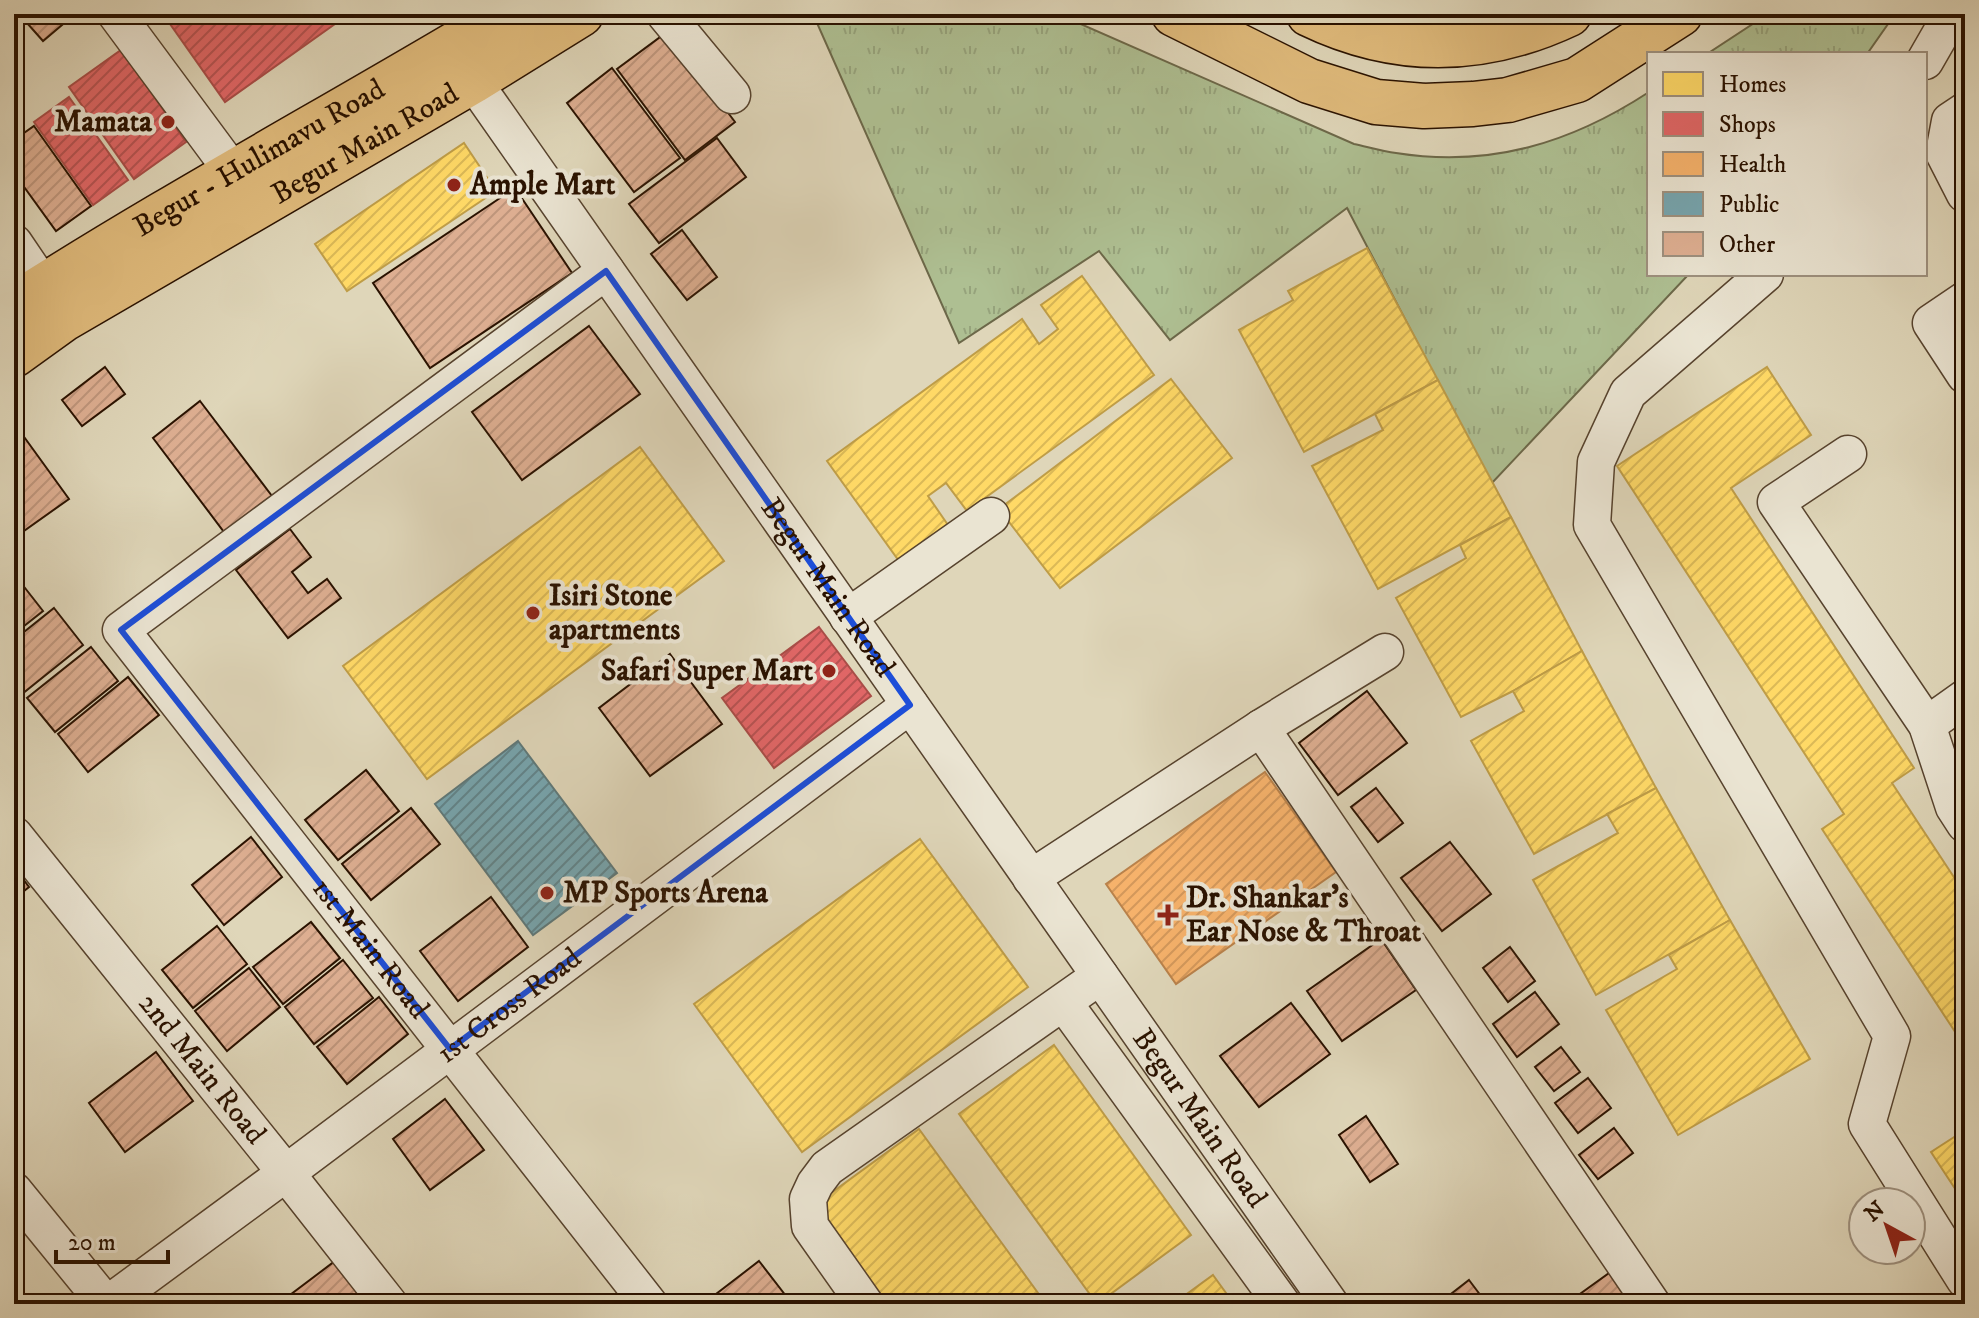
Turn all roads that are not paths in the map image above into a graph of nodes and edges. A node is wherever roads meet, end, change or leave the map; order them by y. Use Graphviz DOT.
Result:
graph roads {
  1 [pos="116,14"];
  2 [pos="506,14"];
  3 [pos="581,14"];
  4 [pos="665,14"];
  5 [pos="1174,14"];
  6 [pos="1569,14"];
  7 [pos="1680,14"];
  8 [pos="1952,14"];
  9 [pos="1318,18"];
  10 [pos="1927,58"];
  11 [pos="463,64"];
  12 [pos="1309,81"];
  13 [pos="732,95"];
  14 [pos="1965,111"];
  15 [pos="243,191"];
  16 [pos="1965,194"];
  17 [pos="14,243"];
  18 [pos="606,271"];
  19 [pos="1763,276"];
  20 [pos="1965,300"];
  21 [pos="41,304"];
  22 [pos="14,355"];
  23 [pos="1965,375"];
  24 [pos="1848,454"];
  25 [pos="991,516"];
  26 [pos="848,617"];
  27 [pos="1385,652"];
  28 [pos="1965,698"];
  29 [pos="910,705"];
  30 [pos="1927,725"];
  31 [pos="1261,728"];
  32 [pos="1965,824"];
  33 [pos="14,835"];
  34 [pos="1031,878"];
  35 [pos="1100,976"];
  36 [pos="1064,1003"];
  37 [pos="450,1049"];
  38 [pos="286,1173"];
  39 [pos="14,1191"];
  40 [pos="1965,1280"];
  41 [pos="107,1304"];
  42 [pos="389,1304"];
  43 [pos="649,1304"];
  44 [pos="865,1304"];
  45 [pos="1282,1304"];
  46 [pos="1330,1304"];
  47 [pos="1652,1304"];
  1 -- 15 [label="street, Begur Main Road"];
  2 -- 11 [label="main road"];
  3 -- 11 [label="main road"];
  4 -- 13 [label="street"];
  5 -- 12 [label="main road"];
  6 -- 9 [label="main road"];
  7 -- 12 [label="main road"];
  8 -- 10 [label="street"];
  9 -- 12 [label="main road"];
  11 -- 15 [label="main road, Begur Main Road"];
  11 -- 18 [label="street, Begur Main Road"];
  14 -- 16 [label="street"];
  15 -- 21 [label="main road, Begur - Hulimavu Road"];
  17 -- 21 [label="street"];
  18 -- 26 [label="street, Begur Main Road"];
  18 -- 37 [label="street, 1st Main Road"];
  19 -- 40 [label="street"];
  20 -- 23 [label="street"];
  21 -- 22 [label="main road, Begur - Hulimavu Road"];
  24 -- 30 [label="street"];
  25 -- 26 [label="street"];
  26 -- 29 [label="street, Begur Main Road"];
  27 -- 31 [label="street"];
  28 -- 30 [label="street"];
  29 -- 34 [label="street, Begur Main Road"];
  29 -- 37 [label="street, 1st Cross Road"];
  30 -- 32 [label="street"];
  31 -- 34 [label="street"];
  31 -- 47 [label="street"];
  33 -- 38 [label="street, 2nd Main Road"];
  34 -- 35 [label="street, Begur Main Road"];
  35 -- 36 [label="street"];
  35 -- 46 [label="street, Begur Main Road"];
  36 -- 44 [label="street"];
  36 -- 45 [label="street"];
  37 -- 38 [label="street, 1st Cross Road"];
  37 -- 43 [label="street, 1st Main Road"];
  38 -- 41 [label="street, 1st Cross Road"];
  38 -- 42 [label="street, 2nd Main Road"];
  39 -- 41 [label="street"];
}
